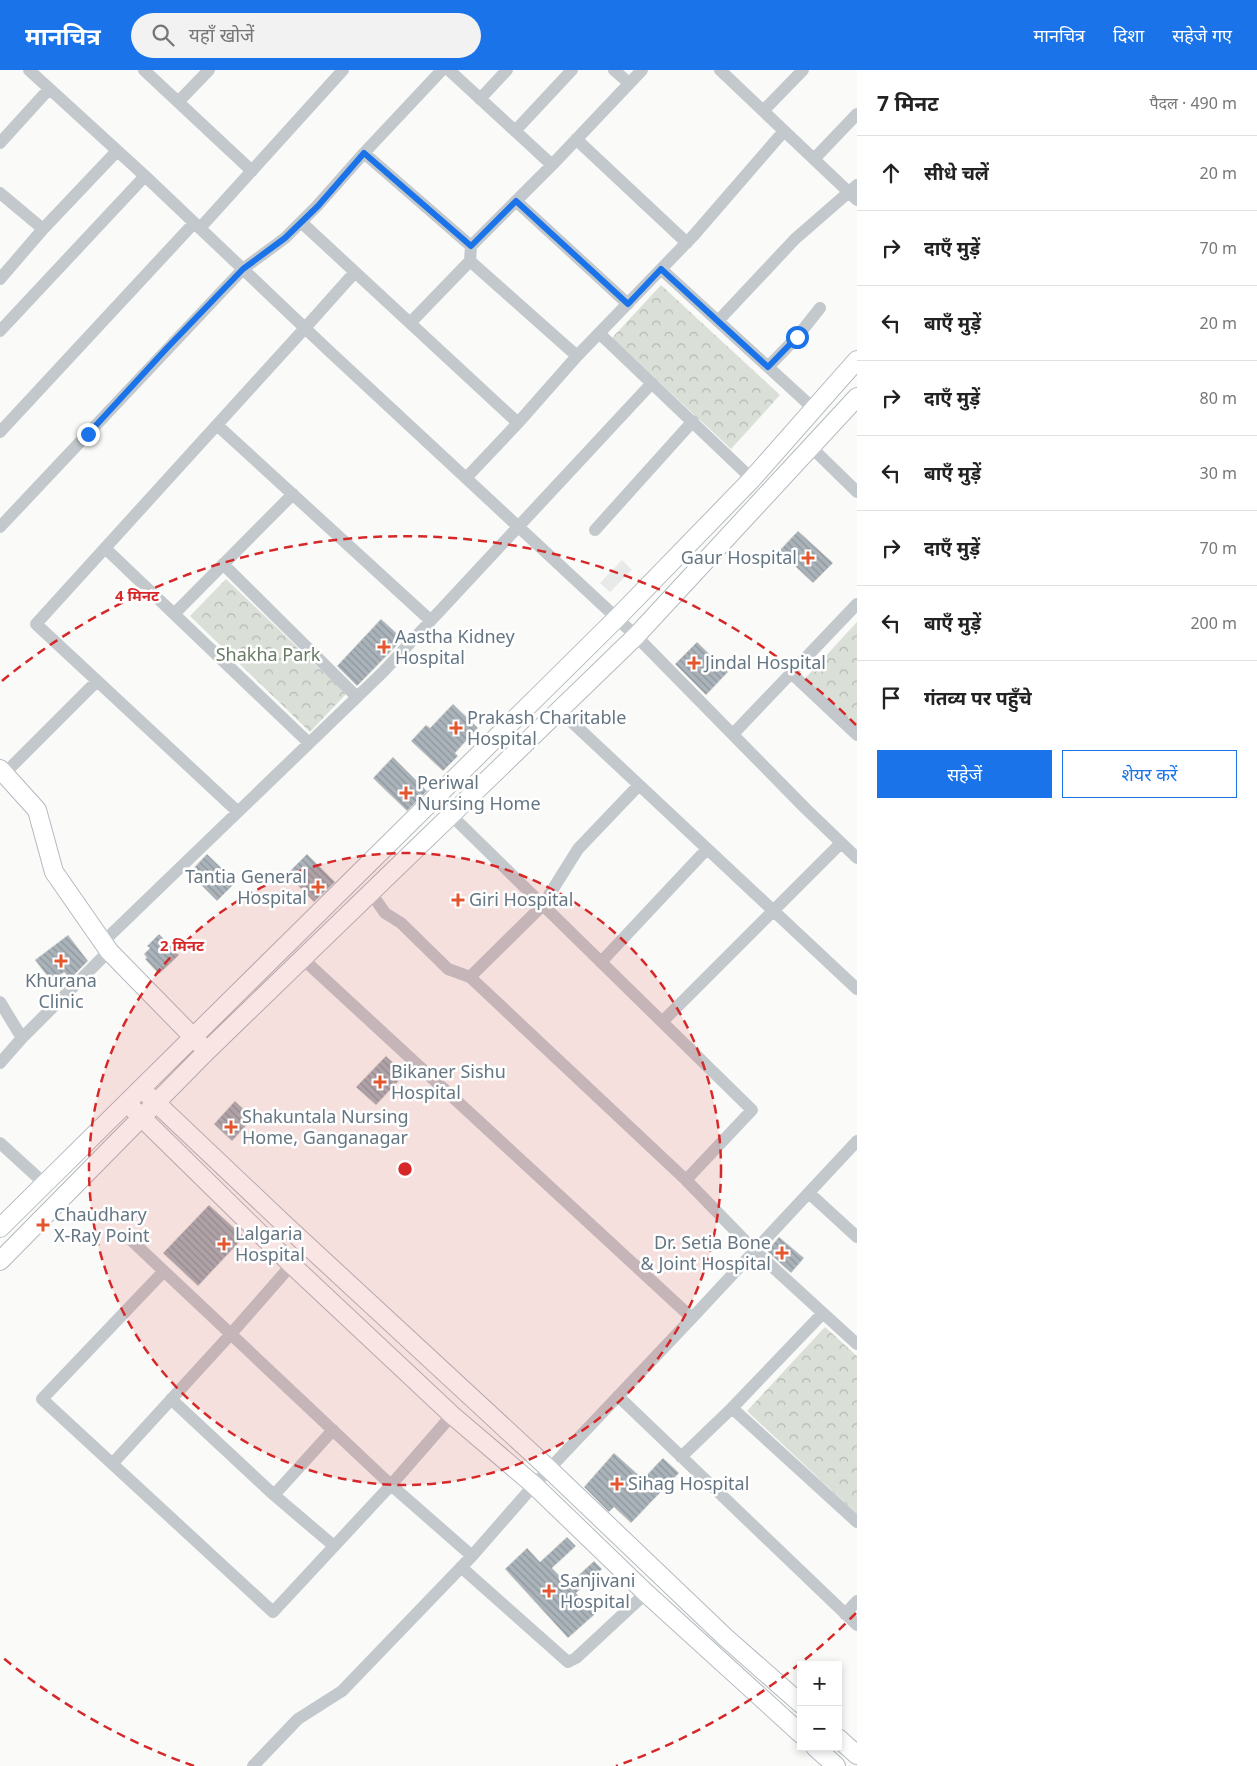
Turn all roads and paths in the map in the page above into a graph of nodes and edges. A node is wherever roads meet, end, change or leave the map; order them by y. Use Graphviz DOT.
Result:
graph roads {
  1 [pos="29,70"];
  2 [pos="144,70"];
  3 [pos="209,70"];
  4 [pos="343,70"];
  5 [pos="442,70"];
  6 [pos="449,70"];
  7 [pos="507,70"];
  8 [pos="572,70"];
  9 [pos="614,70"];
  10 [pos="642,70"];
  11 [pos="720,70"];
  12 [pos="803,70"];
  13 [pos="629,83"];
  14 [pos="49,88"];
  15 [pos="480,99"];
  16 [pos="179,101"];
  17 [pos="763,111"];
  18 [pos="857,114"];
  19 [pos="515,131"];
  20 [pos="784,131"];
  21 [pos="576,139"];
  22 [pos="0,143"];
  23 [pos="117,151"];
  24 [pos="364,153"];
  25 [pos="814,159"];
  26 [pos="552,165"];
  27 [pos="252,171"];
  28 [pos="146,176"];
  29 [pos="0,192"];
  30 [pos="854,193"];
  31 [pos="516,201"];
  32 [pos="301,222"];
  33 [pos="197,226"];
  34 [pos="43,229"];
  35 [pos="686,243"];
  36 [pos="471,246"];
  37 [pos="470,260"];
  38 [pos="243,269"];
  39 [pos="661,269"];
  40 [pos="355,272"];
  41 [pos="0,279"];
  42 [pos="628,304"];
  43 [pos="820,308"];
  44 [pos="718,321"];
  45 [pos="410,324"];
  46 [pos="1,328"];
  47 [pos="305,328"];
  48 [pos="599,333"];
  49 [pos="578,356"];
  50 [pos="857,360"];
  51 [pos="768,367"];
  52 [pos="652,382"];
  53 [pos="857,397"];
  54 [pos="814,409"];
  55 [pos="693,421"];
  56 [pos="518,423"];
  57 [pos="218,425"];
  58 [pos="0,432"];
  59 [pos="811,447"];
  60 [pos="466,478"];
  61 [pos="752,479"];
  62 [pos="857,492"];
  63 [pos="293,494"];
  64 [pos="518,526"];
  65 [pos="0,527"];
  66 [pos="595,530"];
  67 [pos="105,548"];
  68 [pos="223,564"];
  69 [pos="857,604"];
  70 [pos="174,614"];
  71 [pos="617,618"];
  72 [pos="430,620"];
  73 [pos="636,636"];
  74 [pos="790,673"];
  75 [pos="97,681"];
  76 [pos="357,697"];
  77 [pos="559,710"];
  78 [pos="733,734"];
  79 [pos="857,735"];
  80 [pos="309,744"];
  81 [pos="2,772"];
  82 [pos="639,785"];
  83 [pos="238,812"];
  84 [pos="451,815"];
  85 [pos="841,843"];
  86 [pos="707,849"];
  87 [pos="857,858"];
  88 [pos="371,893"];
  89 [pos="542,905"];
  90 [pos="773,910"];
  91 [pos="106,946"];
  92 [pos="303,959"];
  93 [pos="601,962"];
  94 [pos="470,977"];
  95 [pos="857,988"];
  96 [pos="0,1002"];
  97 [pos="662,1022"];
  98 [pos="192,1036"];
  99 [pos="22,1038"];
  100 [pos="207,1051"];
  101 [pos="0,1063"];
  102 [pos="140,1089"];
  103 [pos="126,1103"];
  104 [pos="156,1103"];
  105 [pos="142,1117"];
  106 [pos="857,1141"];
  107 [pos="0,1143"];
  108 [pos="686,1180"];
  109 [pos="45,1184"];
  110 [pos="809,1193"];
  111 [pos="0,1228"];
  112 [pos="857,1237"];
  113 [pos="132,1241"];
  114 [pos="308,1246"];
  115 [pos="755,1251"];
  116 [pos="0,1261"];
  117 [pos="292,1264"];
  118 [pos="163,1272"];
  119 [pos="823,1313"];
  120 [pos="692,1318"];
  121 [pos="230,1335"];
  122 [pos="857,1344"];
  123 [pos="618,1396"];
  124 [pos="171,1400"];
  125 [pos="732,1408"];
  126 [pos="452,1415"];
  127 [pos="332,1430"];
  128 [pos="681,1457"];
  129 [pos="113,1464"];
  130 [pos="549,1469"];
  131 [pos="391,1485"];
  132 [pos="534,1485"];
  133 [pos="274,1495"];
  134 [pos="857,1522"];
  135 [pos="334,1546"];
  136 [pos="472,1556"];
  137 [pos="461,1567"];
  138 [pos="646,1593"];
  139 [pos="857,1601"];
  140 [pos="845,1614"];
  141 [pos="857,1625"];
  142 [pos="797,1700"];
  143 [pos="797,1730"];
  144 [pos="842,1742"];
  145 [pos="819,1751"];
  146 [pos="857,1755"];
  147 [pos="253,1766"];
  148 [pos="836,1766"];
  1 -- 14 [label="street"];
  2 -- 16 [label="street"];
  3 -- 16 [label="street"];
  4 -- 27 [label="street"];
  5 -- 24 [label="street"];
  6 -- 15 [label="street"];
  7 -- 15 [label="street"];
  8 -- 19 [label="street"];
  9 -- 13 [label="street"];
  10 -- 13 [label="street"];
  11 -- 17 [label="street"];
  12 -- 17 [label="street"];
  13 -- 21 [label="street"];
  14 -- 22 [label="street"];
  14 -- 23 [label="street"];
  15 -- 19 [label="street"];
  16 -- 27 [label="street"];
  17 -- 20 [label="street"];
  18 -- 25 [label="street"];
  19 -- 26 [label="street"];
  20 -- 25 [label="street"];
  20 -- 35 [label="street"];
  21 -- 26 [label="street"];
  21 -- 35 [label="street"];
  23 -- 28 [label="street"];
  23 -- 34 [label="street"];
  24 -- 32 [label="street"];
  24 -- 36 [label="street"];
  25 -- 30 [label="street"];
  26 -- 31 [label="street"];
  27 -- 33 [label="street"];
  28 -- 33 [label="street"];
  28 -- 46 [label="street"];
  29 -- 34 [label="street"];
  30 -- 44 [label="street"];
  31 -- 36 [label="street"];
  31 -- 42 [label="street"];
  32 -- 38 [label="street"];
  32 -- 40 [label="street"];
  33 -- 38 [label="street"];
  33 -- 58 [label="street"];
  34 -- 41 [label="street"];
  35 -- 39 [label="street"];
  36 -- 37 [label="street"];
  37 -- 45 [label="street"];
  37 -- 49 [label="street"];
  38 -- 47 [label="street"];
  38 -- 65 [label="street"];
  39 -- 42 [label="street"];
  39 -- 44 [label="street"];
  40 -- 45 [label="street"];
  40 -- 47 [label="street"];
  42 -- 48 [label="street"];
  43 -- 51 [label="street"];
  44 -- 51 [label="street"];
  45 -- 56 [label="street"];
  47 -- 57 [label="street"];
  47 -- 60 [label="street"];
  48 -- 49 [label="street"];
  48 -- 52 [label="street"];
  49 -- 56 [label="street"];
  50 -- 54 [label="street"];
  51 -- 54 [label="street"];
  52 -- 55 [label="street"];
  52 -- 64 [label="street"];
  53 -- 59 [label="street"];
  54 -- 61 [label="street"];
  55 -- 61 [label="street"];
  55 -- 66 [label="street"];
  56 -- 60 [label="street"];
  57 -- 63 [label="street"];
  57 -- 67 [label="street"];
  59 -- 62 [label="street"];
  59 -- 73 [label="street"];
  60 -- 64 [label="street"];
  61 -- 71 [label="street"];
  63 -- 68 [label="street"];
  63 -- 72 [label="street"];
  64 -- 71 [label="street"];
  64 -- 72 [label="street"];
  67 -- 70 [label="street"];
  67 -- 75 [label="street"];
  68 -- 70 [label="street"];
  68 -- 76 [label="street"];
  69 -- 74 [label="street"];
  70 -- 80 [label="street"];
  71 -- 73 [label="street"];
  71 -- 98 [label="street"];
  72 -- 76 [label="street"];
  73 -- 77 [label="street"];
  73 -- 78 [label="street"];
  74 -- 78 [label="street"];
  74 -- 79 [label="street"];
  75 -- 81 [label="street"];
  75 -- 83 [label="street"];
  76 -- 80 [label="street"];
  77 -- 82 [label="street"];
  77 -- 84 [label="street"];
  78 -- 85 [label="street"];
  80 -- 83 [label="street"];
  81 -- 91 [label="street"];
  82 -- 86 [label="street"];
  82 -- 89 [label="street"];
  83 -- 91 [label="street"];
  84 -- 88 [label="street"];
  84 -- 89 [label="street"];
  85 -- 87 [label="street"];
  85 -- 90 [label="street"];
  86 -- 90 [label="street"];
  86 -- 93 [label="street"];
  88 -- 92 [label="street"];
  88 -- 94 [label="street"];
  89 -- 93 [label="street"];
  89 -- 94 [label="street"];
  90 -- 95 [label="street"];
  90 -- 97 [label="street"];
  91 -- 98 [label="street"];
  91 -- 99 [label="street"];
  92 -- 100 [label="street"];
  92 -- 120 [label="street"];
  93 -- 97 [label="street"];
  94 -- 108 [label="street"];
  96 -- 99 [label="street"];
  97 -- 108 [label="street"];
  98 -- 100 [label="street"];
  98 -- 102 [label="street"];
  99 -- 101 [label="street"];
  100 -- 104 [label="street"];
  102 -- 103 [label="street"];
  102 -- 104 [label="street"];
  103 -- 105 [label="street"];
  103 -- 109 [label="street"];
  104 -- 105 [label="street"];
  104 -- 114 [label="street"];
  105 -- 116 [label="street"];
  105 -- 117 [label="street"];
  106 -- 110 [label="street"];
  107 -- 109 [label="street"];
  108 -- 115 [label="street"];
  109 -- 111 [label="street"];
  110 -- 112 [label="street"];
  110 -- 115 [label="street"];
  113 -- 118 [label="street"];
  114 -- 117 [label="street"];
  114 -- 130 [label="street"];
  115 -- 119 [label="street"];
  115 -- 120 [label="street"];
  117 -- 121 [label="street"];
  117 -- 126 [label="street"];
  118 -- 121 [label="street"];
  118 -- 129 [label="street"];
  119 -- 122 [label="street"];
  119 -- 125 [label="street"];
  120 -- 123 [label="street"];
  121 -- 124 [label="street"];
  121 -- 127 [label="street"];
  123 -- 128 [label="street"];
  123 -- 130 [label="street"];
  124 -- 129 [label="street"];
  124 -- 133 [label="street"];
  125 -- 128 [label="street"];
  125 -- 134 [label="street"];
  126 -- 131 [label="street"];
  126 -- 132 [label="street"];
  127 -- 131 [label="street"];
  127 -- 133 [label="street"];
  128 -- 140 [label="street"];
  129 -- 135 [label="street"];
  130 -- 132 [label="street"];
  130 -- 142 [label="street"];
  131 -- 135 [label="street"];
  131 -- 136 [label="street"];
  132 -- 136 [label="street"];
  132 -- 138 [label="street"];
  133 -- 135 [label="street"];
  136 -- 137 [label="street"];
  137 -- 138 [label="street"];
  137 -- 147 [label="street"];
  138 -- 143 [label="street"];
  139 -- 140 [label="street"];
  140 -- 141 [label="street"];
  144 -- 146 [label="street"];
  145 -- 148 [label="street"];
}
